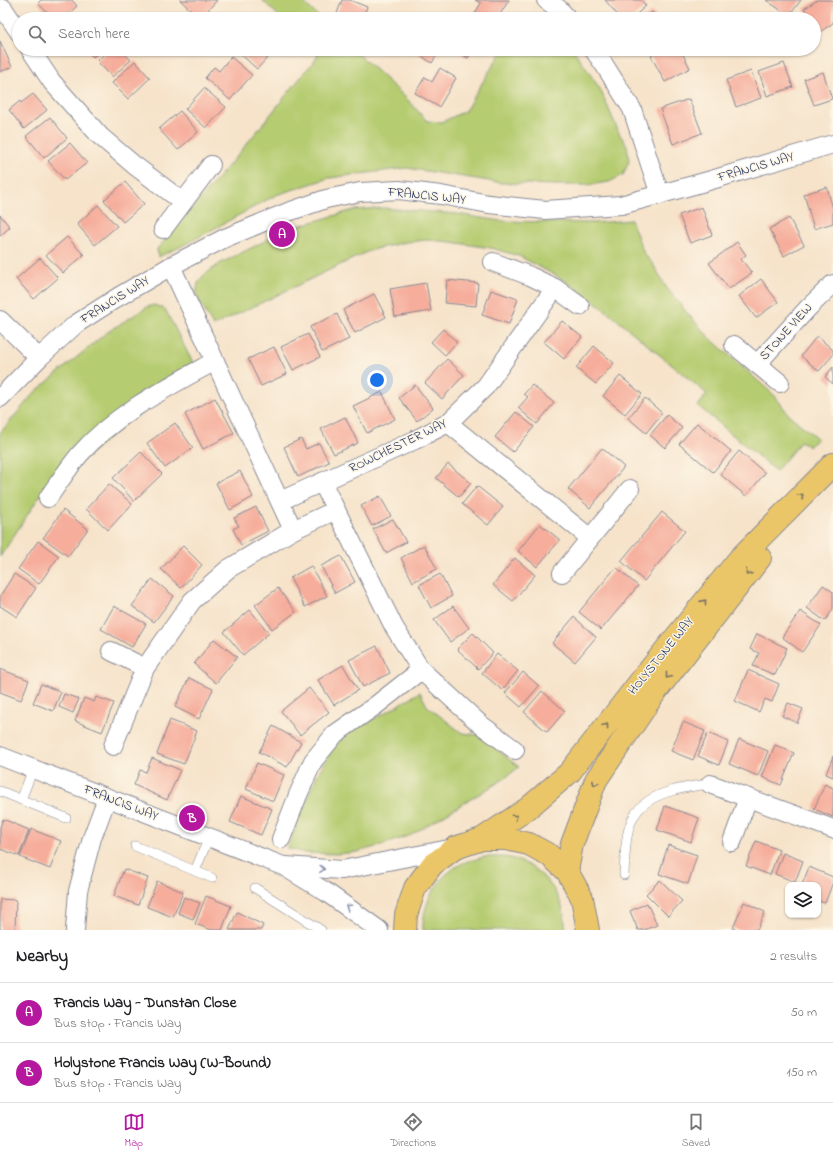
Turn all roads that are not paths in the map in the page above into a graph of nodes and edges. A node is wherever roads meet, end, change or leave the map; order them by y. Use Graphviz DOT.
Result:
graph roads {
  1 [pos="546,0"];
  2 [pos="5,6"];
  3 [pos="562,12"];
  4 [pos="12,19"];
  5 [pos="35,56"];
  6 [pos="598,56"];
  7 [pos="833,144"];
  8 [pos="211,165"];
  9 [pos="660,195"];
  10 [pos="183,202"];
  11 [pos="163,229"];
  12 [pos="493,262"];
  13 [pos="171,266"];
  14 [pos="833,284"];
  15 [pos="555,288"];
  16 [pos="580,306"];
  17 [pos="0,320"];
  18 [pos="734,345"];
  19 [pos="39,358"];
  20 [pos="215,361"];
  21 [pos="757,364"];
  22 [pos="780,383"];
  23 [pos="0,398"];
  24 [pos="448,423"];
  25 [pos="833,464"];
  26 [pos="322,482"];
  27 [pos="833,485"];
  28 [pos="630,489"];
  29 [pos="48,498"];
  30 [pos="280,501"];
  31 [pos="336,510"];
  32 [pos="293,530"];
  33 [pos="590,538"];
  34 [pos="562,573"];
  35 [pos="111,651"];
  36 [pos="145,668"];
  37 [pos="421,670"];
  38 [pos="113,746"];
  39 [pos="514,750"];
  40 [pos="0,756"];
  41 [pos="34,769"];
  42 [pos="710,784"];
  43 [pos="0,791"];
  44 [pos="107,798"];
  45 [pos="748,798"];
  46 [pos="21,800"];
  47 [pos="66,818"];
  48 [pos="833,829"];
  49 [pos="209,837"];
  50 [pos="281,839"];
  51 [pos="482,839"];
  52 [pos="732,842"];
  53 [pos="135,846"];
  54 [pos="455,848"];
  55 [pos="283,866"];
  56 [pos="195,871"];
  57 [pos="567,871"];
  58 [pos="624,875"];
  59 [pos="212,878"];
  60 [pos="255,888"];
  61 [pos="589,929"];
  62 [pos="75,930"];
  63 [pos="321,930"];
  64 [pos="379,930"];
  65 [pos="405,930"];
  1 -- 3 [label="street"];
  2 -- 4 [label="street"];
  5 -- 10 [label="street"];
  6 -- 9 [label="street"];
  7 -- 9 [label="street, FRANCIS WAY"];
  8 -- 10 [label="street"];
  9 -- 13 [label="street, FRANCIS WAY"];
  10 -- 11 [label="street"];
  12 -- 15 [label="street"];
  13 -- 19 [label="street, FRANCIS WAY"];
  13 -- 20 [label="street"];
  14 -- 21 [label="street, STONE VIEW"];
  15 -- 16 [label="street"];
  15 -- 24 [label="street, ROWCHESTER WAY"];
  17 -- 19 [label="street"];
  18 -- 21 [label="street, STONE VIEW"];
  19 -- 23 [label="street, FRANCIS WAY"];
  20 -- 29 [label="street"];
  20 -- 30 [label="street"];
  21 -- 22 [label="street, STONE VIEW"];
  24 -- 26 [label="street, ROWCHESTER WAY"];
  24 -- 33 [label="street"];
  51 -- 25 [label="main road, HOLYSTONE WAY, one-way"];
  26 -- 30 [label="street, ROWCHESTER WAY"];
  26 -- 31 [label="street"];
  27 -- 57 [label="main road, HOLYSTONE WAY, one-way"];
  28 -- 33 [label="street"];
  30 -- 32 [label="street"];
  31 -- 32 [label="street"];
  31 -- 37 [label="street"];
  32 -- 36 [label="street"];
  33 -- 34 [label="street"];
  35 -- 36 [label="street"];
  36 -- 38 [label="street"];
  37 -- 39 [label="street"];
  37 -- 50 [label="street"];
  40 -- 41 [label="street, FRANCIS WAY"];
  41 -- 44 [label="street, FRANCIS WAY"];
  41 -- 46 [label="lane"];
  42 -- 45 [label="street"];
  42 -- 58 [label="lane"];
  43 -- 46 [label="lane"];
  44 -- 49 [label="street, FRANCIS WAY"];
  44 -- 62 [label="street"];
  45 -- 48 [label="street"];
  45 -- 52 [label="street"];
  46 -- 47 [label="lane"];
  49 -- 55 [label="street, FRANCIS WAY"];
  49 -- 56 [label="lane"];
  51 -- 54 [label="main road, HOLYSTONE WAY"];
  51 -- 57 [label="main road, HOLYSTONE WAY"];
  53 -- 56 [label="lane"];
  55 -- 54 [label="street, FRANCIS WAY, one-way"];
  54 -- 65 [label="main road, HOLYSTONE WAY"];
  64 -- 55 [label="street, FRANCIS WAY, one-way"];
  56 -- 59 [label="lane"];
  57 -- 61 [label="main road, HOLYSTONE WAY"];
  60 -- 63 [label="lane"];
}
